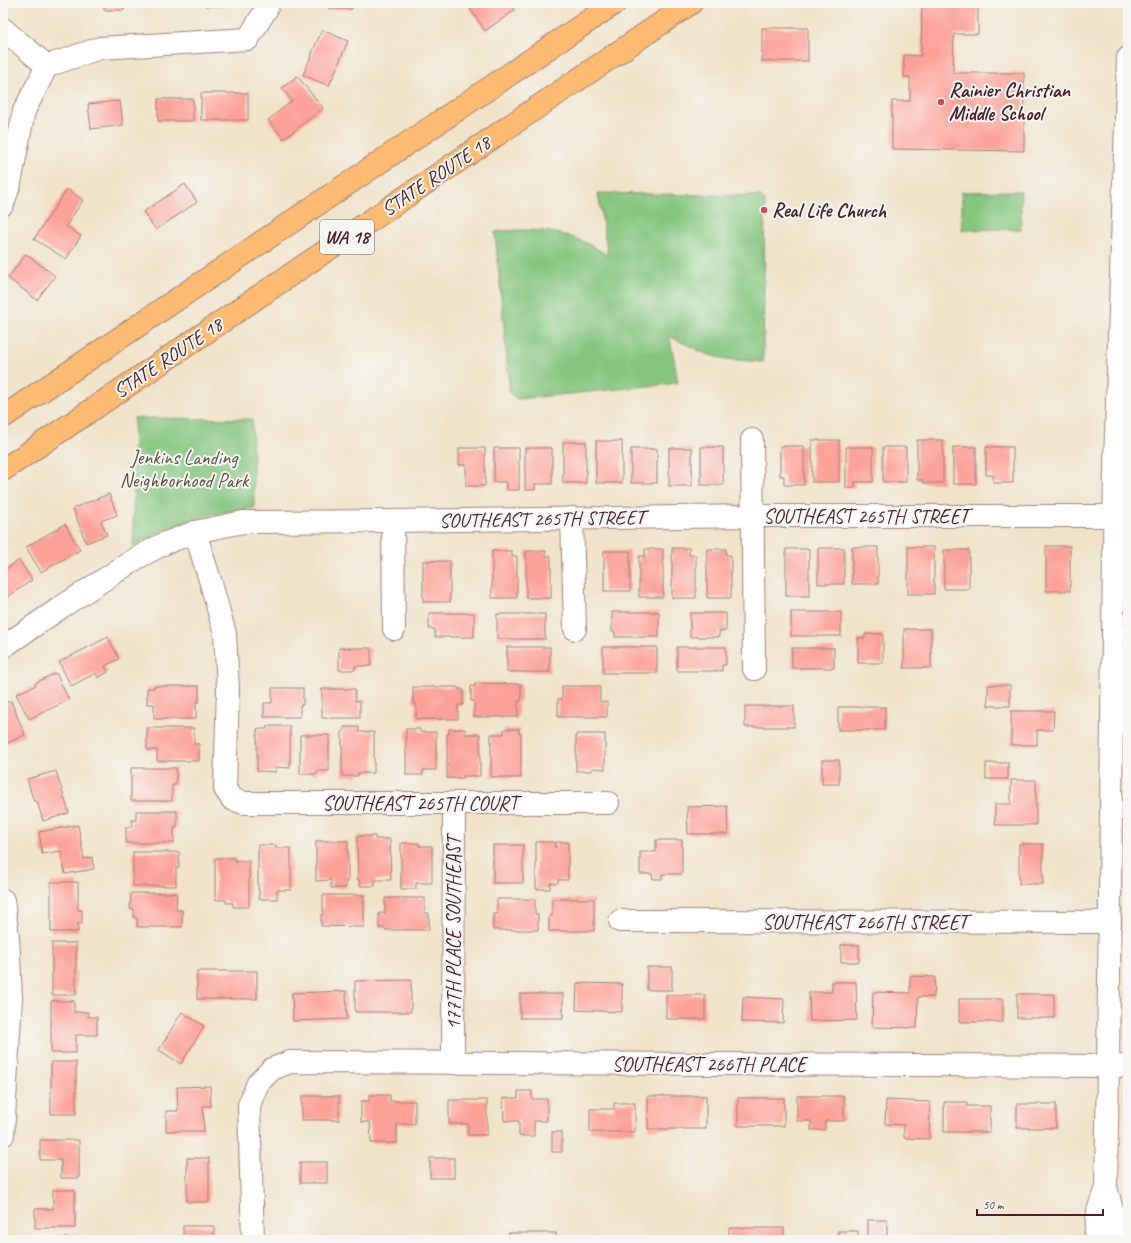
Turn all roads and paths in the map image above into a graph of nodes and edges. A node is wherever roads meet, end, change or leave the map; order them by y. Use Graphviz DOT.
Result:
graph roads {
  1 [pos="267,3"];
  2 [pos="615,3"];
  3 [pos="690,3"];
  4 [pos="3,29"];
  5 [pos="1128,58"];
  6 [pos="47,66"];
  7 [pos="3,204"];
  8 [pos="3,417"];
  9 [pos="752,440"];
  10 [pos="3,470"];
  11 [pos="753,516"];
  12 [pos="1115,516"];
  13 [pos="572,518"];
  14 [pos="393,521"];
  15 [pos="195,532"];
  16 [pos="394,629"];
  17 [pos="575,629"];
  18 [pos="3,647"];
  19 [pos="754,669"];
  20 [pos="454,803"];
  21 [pos="608,803"];
  22 [pos="1120,818"];
  23 [pos="3,900"];
  24 [pos="620,920"];
  25 [pos="1110,922"];
  26 [pos="453,1063"];
  27 [pos="1118,1066"];
  28 [pos="3,1131"];
  29 [pos="1106,1187"];
  30 [pos="253,1240"];
  31 [pos="1095,1240"];
  32 [pos="1114,1240"];
  1 -- 6 [label="street"];
  2 -- 8 [label="highway, WA 18"];
  3 -- 10 [label="highway, STATE ROUTE 18 / WA 18"];
  4 -- 6 [label="street"];
  5 -- 12 [label="street"];
  6 -- 7 [label="street"];
  9 -- 11 [label="street"];
  11 -- 12 [label="street, SOUTHEAST 265TH STREET"];
  11 -- 13 [label="street, SOUTHEAST 265TH STREET"];
  11 -- 19 [label="street"];
  12 -- 22 [label="street"];
  13 -- 14 [label="street, SOUTHEAST 265TH STREET"];
  13 -- 17 [label="street"];
  14 -- 15 [label="street, SOUTHEAST 265TH STREET"];
  14 -- 16 [label="street"];
  15 -- 18 [label="street, SOUTHEAST 265TH STREET"];
  15 -- 20 [label="street, SOUTHEAST 265TH COURT"];
  20 -- 21 [label="street, SOUTHEAST 265TH COURT"];
  20 -- 26 [label="street, 177TH PLACE SOUTHEAST"];
  22 -- 25 [label="street"];
  23 -- 28 [label="street"];
  24 -- 25 [label="street, SOUTHEAST 266TH STREET"];
  25 -- 27 [label="street"];
  26 -- 27 [label="street, SOUTHEAST 266TH PLACE"];
  26 -- 30 [label="street, SOUTHEAST 266TH PLACE"];
  27 -- 29 [label="street"];
  29 -- 31 [label="street"];
  29 -- 32 [label="street"];
}
